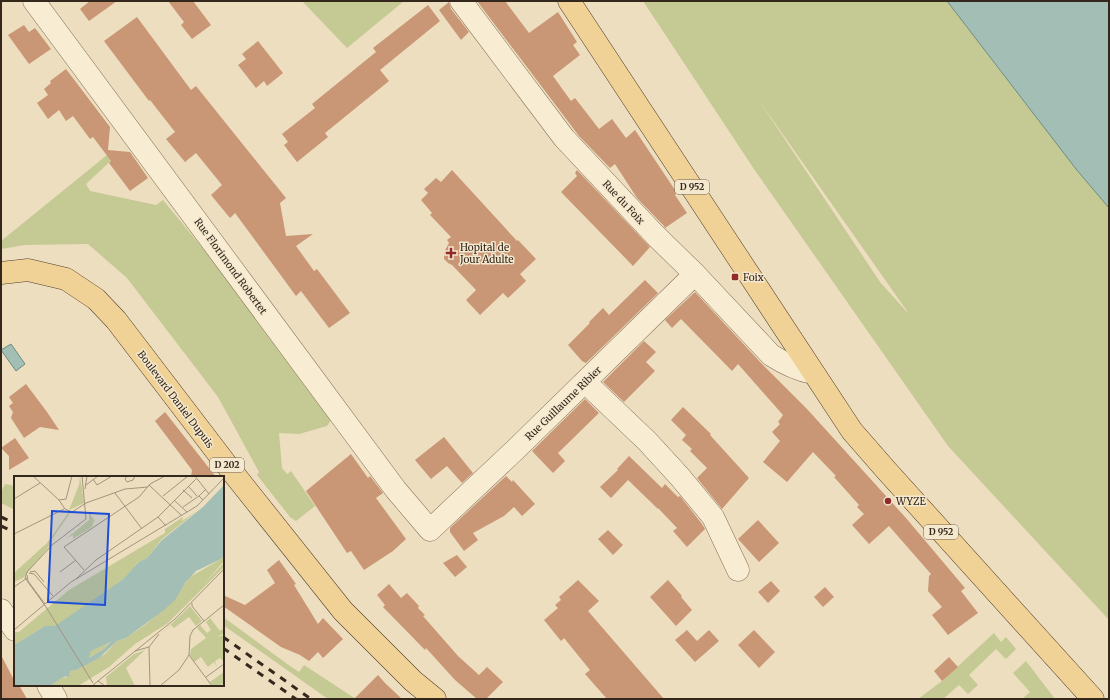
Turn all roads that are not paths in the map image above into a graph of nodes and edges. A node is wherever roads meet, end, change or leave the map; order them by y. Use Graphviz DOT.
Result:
graph roads {
  1 [pos="34,1"];
  2 [pos="461,1"];
  3 [pos="569,1"];
  4 [pos="1,273"];
  5 [pos="695,274"];
  6 [pos="813,373"];
  7 [pos="585,382"];
  8 [pos="430,530"];
  9 [pos="738,570"];
  10 [pos="1,610"];
  11 [pos="14,629"];
  12 [pos="49,686"];
  13 [pos="1081,691"];
  14 [pos="56,699"];
  15 [pos="435,699"];
  16 [pos="1093,699"];
  1 -- 8 [label="street, Rue Florimond Robertet"];
  2 -- 5 [label="street, Rue du Foix"];
  3 -- 6 [label="main road, D 952"];
  4 -- 15 [label="main road, Boulevard Daniel Dupuis / D 202"];
  5 -- 6 [label="street, Rue du Foix"];
  5 -- 7 [label="street, Rue Guillaume Ribier"];
  6 -- 13 [label="main road, D 952"];
  7 -- 8 [label="street, Rue Guillaume Ribier"];
  7 -- 9 [label="street"];
  10 -- 11 [label="street"];
  12 -- 14 [label="street"];
  13 -- 16 [label="main road, D 952"];
}
